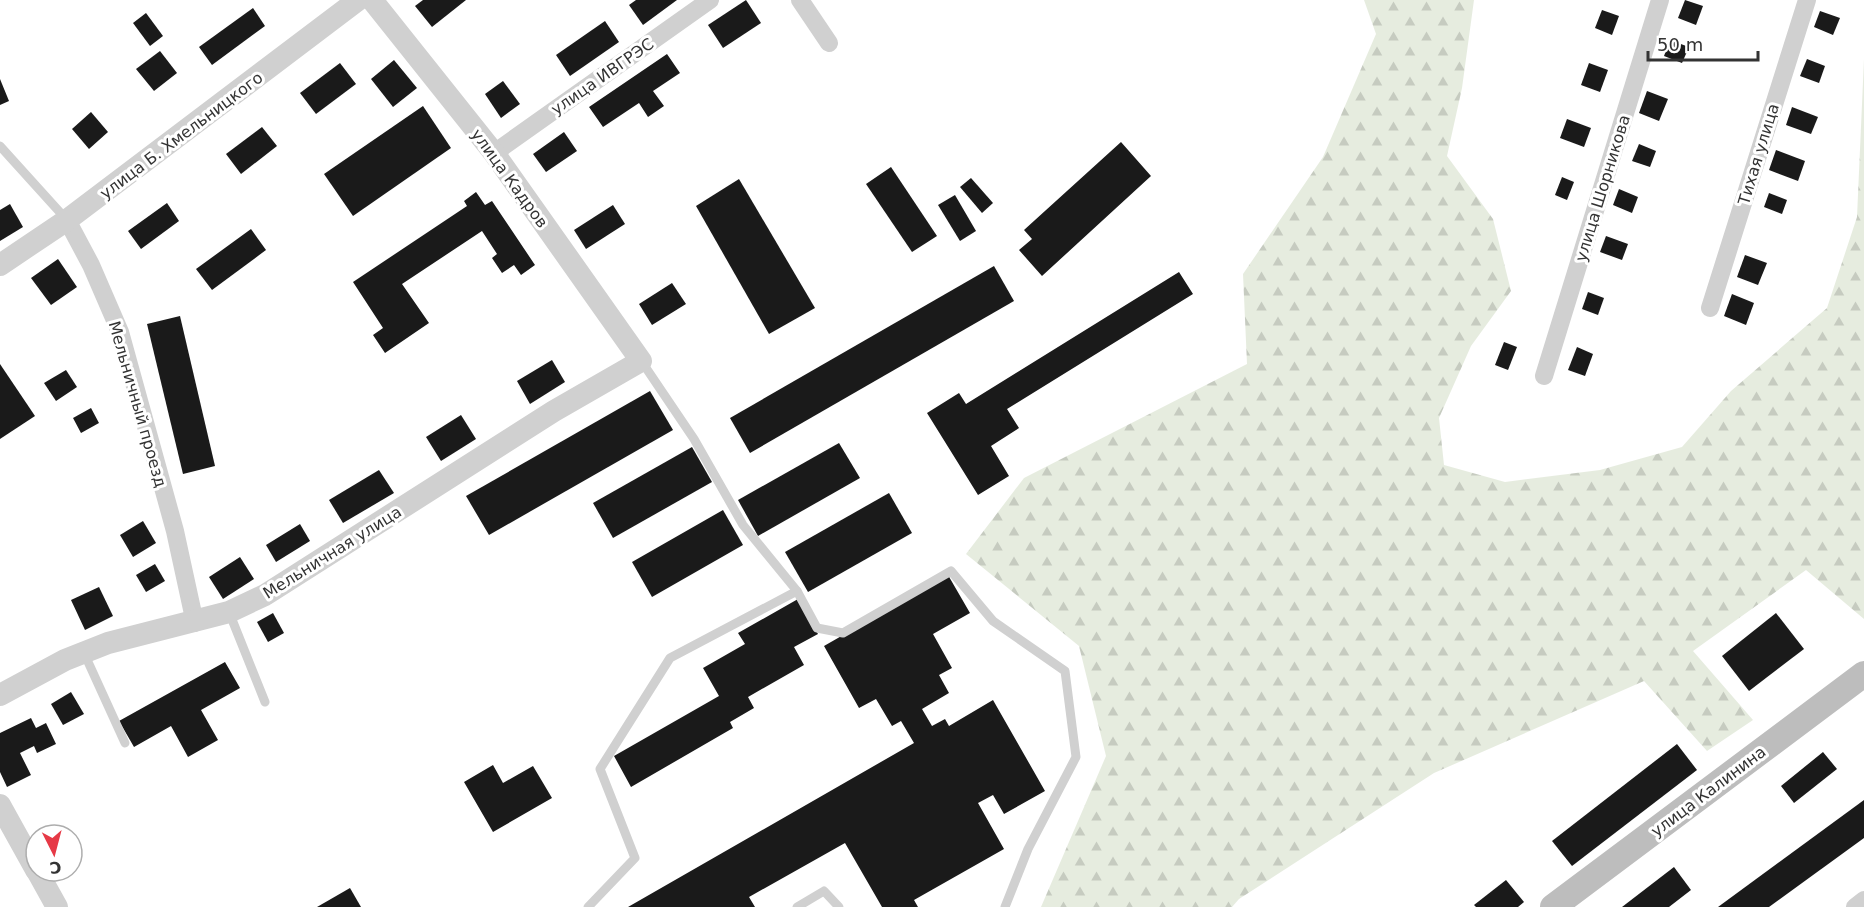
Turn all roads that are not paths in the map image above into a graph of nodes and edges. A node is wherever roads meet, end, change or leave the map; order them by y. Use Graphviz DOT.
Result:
graph roads {
  1 [pos="358,0"];
  2 [pos="372,0"];
  3 [pos="710,0"];
  4 [pos="800,0"];
  5 [pos="1660,0"];
  6 [pos="1807,0"];
  7 [pos="829,43"];
  8 [pos="0,146"];
  9 [pos="494,153"];
  10 [pos="68,220"];
  11 [pos="0,266"];
  12 [pos="1710,308"];
  13 [pos="642,361"];
  14 [pos="1544,376"];
  15 [pos="797,591"];
  16 [pos="229,612"];
  17 [pos="195,623"];
  18 [pos="84,652"];
  19 [pos="1864,674"];
  20 [pos="0,695"];
  21 [pos="265,702"];
  22 [pos="125,743"];
  23 [pos="0,805"];
  24 [pos="24,849"];
  25 [pos="43,883"];
  26 [pos="1864,900"];
  27 [pos="1558,906"];
  28 [pos="57,907"];
  29 [pos="588,907"];
  30 [pos="797,907"];
  31 [pos="838,907"];
  32 [pos="1005,907"];
  33 [pos="1855,907"];
  1 -- 10 [label="street, улица Б. Хмельницкого"];
  2 -- 9 [label="street, улица Кадров"];
  3 -- 9 [label="street, улица ИВГРЭС"];
  4 -- 7 [label="street"];
  5 -- 14 [label="street, улица Шорникова"];
  6 -- 12 [label="street, Тихая улица"];
  8 -- 10 [label="lane, Мельничный проезд"];
  9 -- 13 [label="street, улица Кадров"];
  10 -- 11 [label="street, улица Б. Хмельницкого"];
  10 -- 17 [label="street, Мельничный проезд"];
  13 -- 15 [label="lane"];
  13 -- 16 [label="street, Мельничная улица"];
  15 -- 29 [label="lane"];
  15 -- 32 [label="lane"];
  16 -- 17 [label="street, Мельничная улица"];
  16 -- 21 [label="lane"];
  17 -- 18 [label="street, Мельничная улица"];
  18 -- 20 [label="street, Мельничная улица"];
  18 -- 22 [label="lane"];
  19 -- 27 [label="main road, улица Калинина"];
  23 -- 24 [label="street"];
  25 -- 28 [label="street"];
  26 -- 33 [label="street"];
  30 -- 31 [label="lane"];
}
